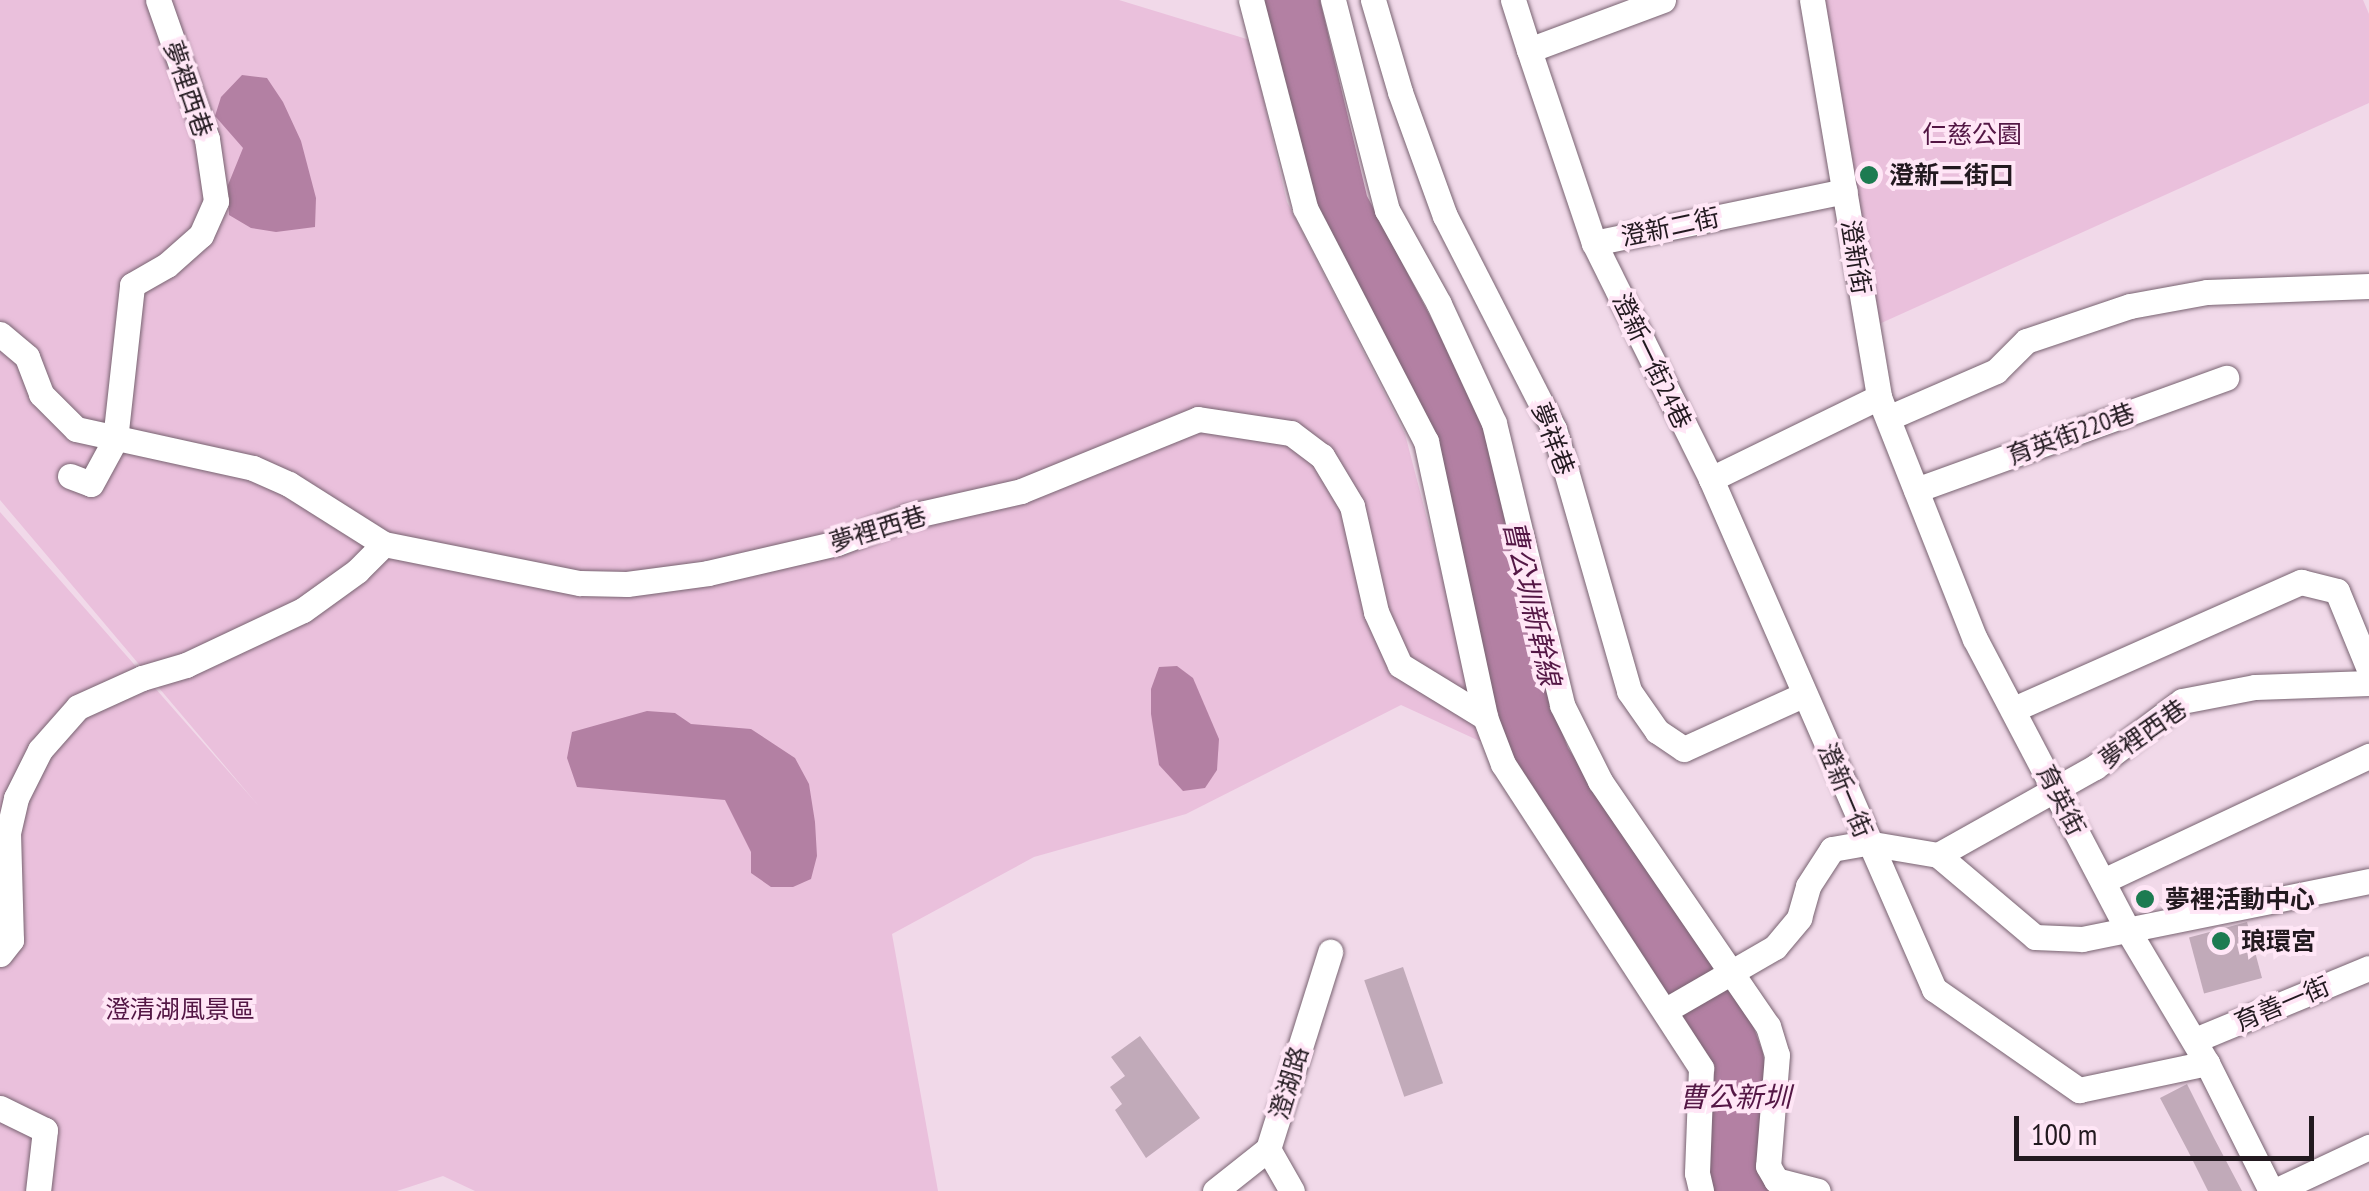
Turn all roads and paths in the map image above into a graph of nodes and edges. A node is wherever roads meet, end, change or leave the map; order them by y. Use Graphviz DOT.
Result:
graph roads {
  1 [pos="158,0"];
  2 [pos="1251,0"];
  3 [pos="1333,0"];
  4 [pos="1374,0"];
  5 [pos="1512,0"];
  6 [pos="1663,0"];
  7 [pos="1812,0"];
  8 [pos="1529,50"];
  9 [pos="1845,191"];
  10 [pos="1594,243"];
  11 [pos="2369,286"];
  12 [pos="0,334"];
  13 [pos="2226,378"];
  14 [pos="1883,407"];
  15 [pos="115,440"];
  16 [pos="70,476"];
  17 [pos="1711,479"];
  18 [pos="1916,490"];
  19 [pos="384,544"];
  20 [pos="2369,668"];
  21 [pos="2369,684"];
  22 [pos="1804,695"];
  23 [pos="2014,709"];
  24 [pos="1485,717"];
  25 [pos="2369,756"];
  26 [pos="2055,790"];
  27 [pos="1867,844"];
  28 [pos="1938,855"];
  29 [pos="2103,881"];
  30 [pos="2369,882"];
  31 [pos="2128,929"];
  32 [pos="1330,952"];
  33 [pos="0,954"];
  34 [pos="2369,968"];
  35 [pos="1733,970"];
  36 [pos="1666,1010"];
  37 [pos="2201,1052"];
  38 [pos="0,1108"];
  39 [pos="2369,1147"];
  40 [pos="1268,1149"];
  41 [pos="38,1191"];
  42 [pos="1215,1191"];
  43 [pos="1292,1191"];
  44 [pos="1701,1191"];
  45 [pos="1818,1191"];
  46 [pos="2273,1191"];
  1 -- 15 [label="street, 夢裡西巷"];
  2 -- 24 [label="street"];
  3 -- 35 [label="street"];
  4 -- 22 [label="street, 夢祥巷"];
  5 -- 8 [label="street, 澄新二街"];
  6 -- 8 [label="street"];
  7 -- 9 [label="street, 澄新街"];
  8 -- 10 [label="street, 澄新二街"];
  9 -- 10 [label="street, 澄新二街"];
  9 -- 14 [label="street, 澄新街"];
  10 -- 17 [label="street, 澄新一街24巷"];
  11 -- 14 [label="street"];
  12 -- 15 [label="street, 夢裡西巷"];
  13 -- 18 [label="street, 育英街220巷"];
  14 -- 17 [label="street"];
  14 -- 18 [label="street, 育英街"];
  15 -- 16 [label="street, 夢裡西巷"];
  15 -- 19 [label="street, 夢裡西巷"];
  17 -- 22 [label="street, 澄新一街"];
  18 -- 23 [label="street, 育英街"];
  19 -- 24 [label="street, 夢裡西巷"];
  19 -- 33 [label="street"];
  20 -- 23 [label="street"];
  21 -- 26 [label="street, 夢裡西巷"];
  22 -- 27 [label="street, 澄新一街"];
  23 -- 26 [label="street, 育英街"];
  24 -- 36 [label="street"];
  25 -- 29 [label="street"];
  26 -- 28 [label="street, 夢裡西巷"];
  26 -- 29 [label="street, 育英街"];
  27 -- 28 [label="street"];
  27 -- 35 [label="street"];
  27 -- 37 [label="street, 澄新一街"];
  28 -- 31 [label="street"];
  29 -- 31 [label="street, 育英街"];
  30 -- 31 [label="street"];
  31 -- 37 [label="street, 育英街"];
  32 -- 40 [label="street, 澄湖路"];
  34 -- 37 [label="street, 育善一街"];
  35 -- 36 [label="street"];
  35 -- 45 [label="street"];
  36 -- 44 [label="street"];
  37 -- 46 [label="street, 育英街"];
  38 -- 41 [label="street"];
  39 -- 46 [label="street"];
  40 -- 42 [label="street, 澄湖路"];
  40 -- 43 [label="street"];
}
